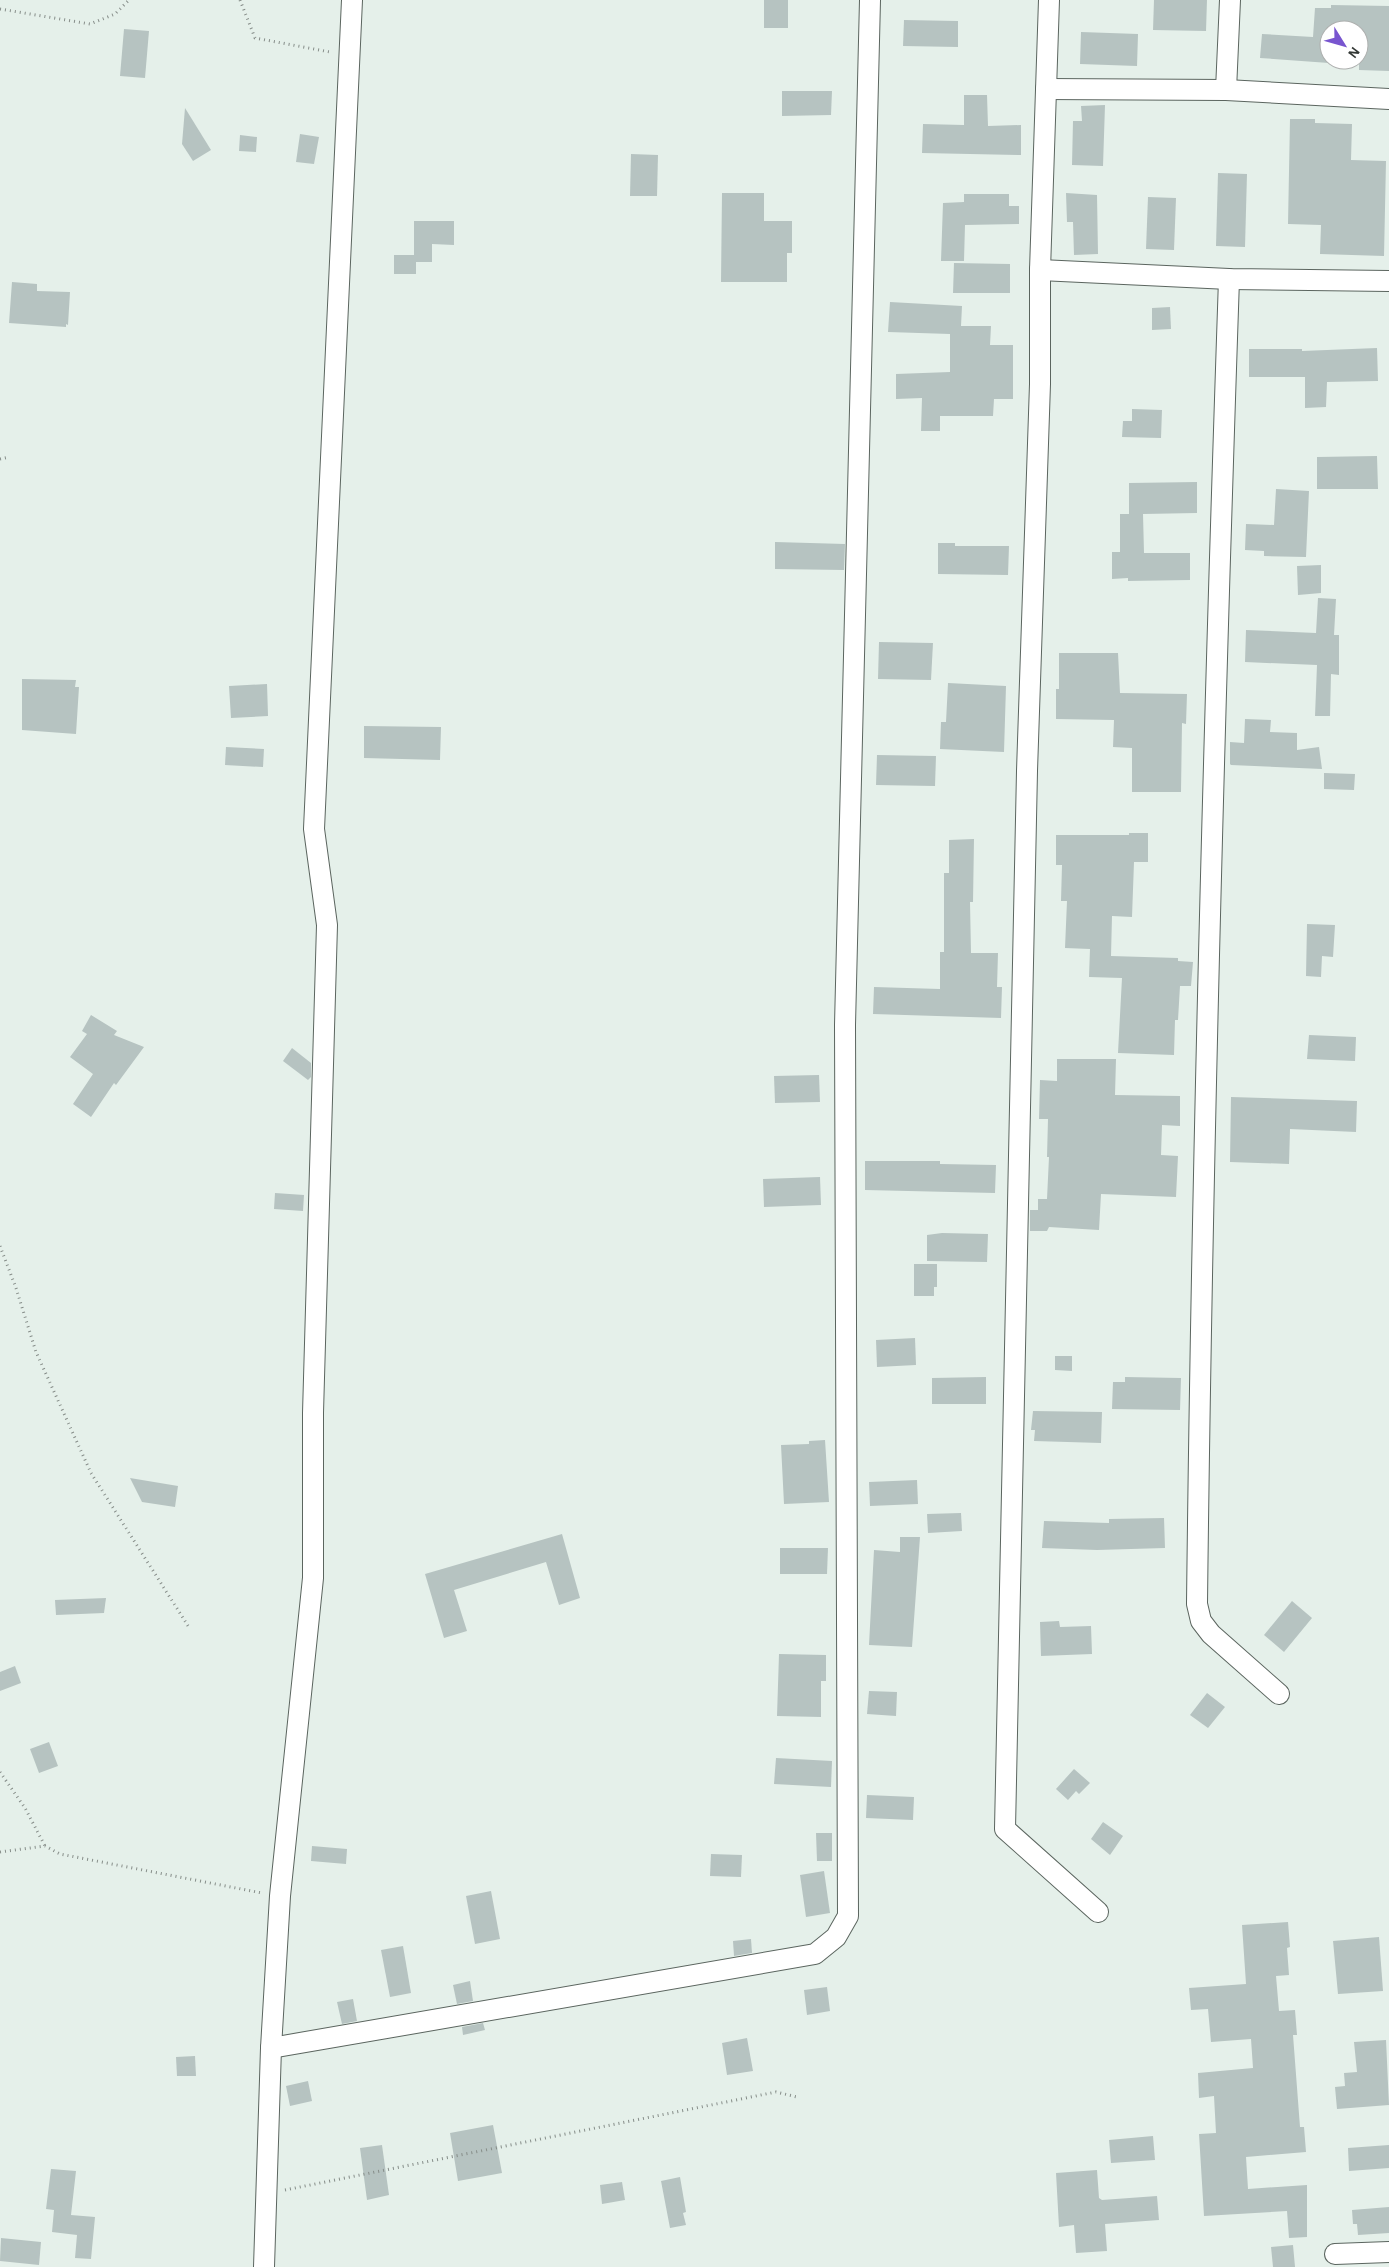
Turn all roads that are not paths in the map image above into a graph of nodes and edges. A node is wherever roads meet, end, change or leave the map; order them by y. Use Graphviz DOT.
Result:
graph roads {
  1 [pos="352,0"];
  2 [pos="870,0"];
  3 [pos="1049,0"];
  4 [pos="1230,0"];
  5 [pos="1046,89"];
  6 [pos="1226,90"];
  7 [pos="1389,99"];
  8 [pos="1040,270"];
  9 [pos="1229,279"];
  10 [pos="1389,281"];
  11 [pos="1279,1694"];
  12 [pos="1098,1912"];
  13 [pos="271,2048"];
  14 [pos="1389,2252"];
  15 [pos="1335,2254"];
  16 [pos="264,2267"];
  1 -- 13 [label="street"];
  2 -- 13 [label="street"];
  3 -- 5 [label="street"];
  4 -- 6 [label="street"];
  5 -- 6 [label="street"];
  5 -- 8 [label="street"];
  6 -- 7 [label="street"];
  8 -- 9 [label="street"];
  8 -- 12 [label="street"];
  9 -- 10 [label="street"];
  9 -- 11 [label="street"];
  13 -- 16 [label="street"];
  14 -- 15 [label="street"];
}
